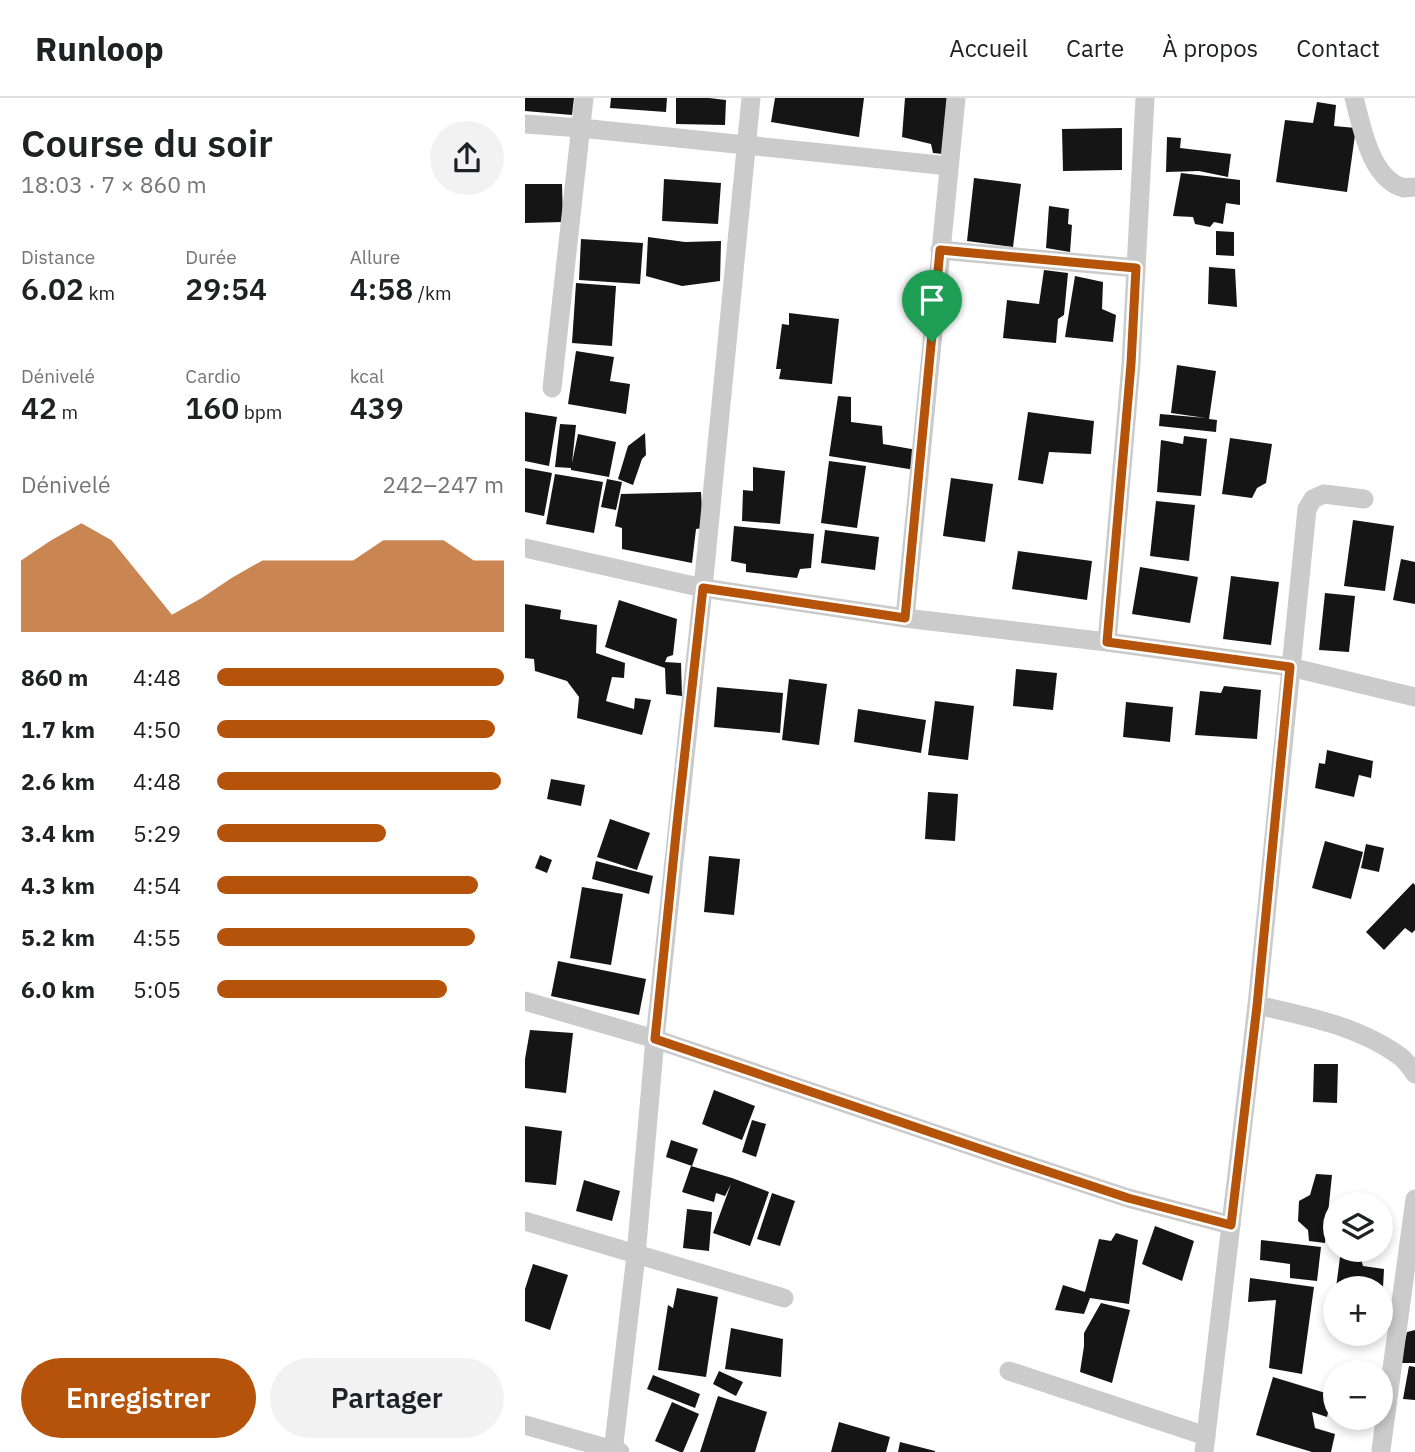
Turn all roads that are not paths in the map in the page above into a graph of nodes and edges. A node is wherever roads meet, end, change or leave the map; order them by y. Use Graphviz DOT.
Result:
graph roads {
  1 [pos="584,98"];
  2 [pos="751,98"];
  3 [pos="956,98"];
  4 [pos="1145,98"];
  5 [pos="1355,98"];
  6 [pos="525,124"];
  7 [pos="581,128"];
  8 [pos="745,145"];
  9 [pos="949,166"];
  10 [pos="1415,187"];
  11 [pos="940,250"];
  12 [pos="1136,268"];
  13 [pos="552,388"];
  14 [pos="1364,499"];
  15 [pos="525,548"];
  16 [pos="703,588"];
  17 [pos="905,618"];
  18 [pos="1107,642"];
  19 [pos="1290,667"];
  20 [pos="1415,697"];
  21 [pos="525,1001"];
  22 [pos="1257,1006"];
  23 [pos="655,1039"];
  24 [pos="1411,1058"];
  25 [pos="1415,1199"];
  26 [pos="525,1221"];
  27 [pos="1231,1225"];
  28 [pos="636,1255"];
  29 [pos="784,1298"];
  30 [pos="1009,1371"];
  31 [pos="525,1425"];
  32 [pos="1205,1444"];
  33 [pos="1381,1450"];
  34 [pos="615,1451"];
  1 -- 7 [label="street"];
  2 -- 8 [label="street"];
  3 -- 9 [label="street"];
  4 -- 12 [label="street"];
  5 -- 10 [label="street"];
  6 -- 7 [label="street"];
  7 -- 8 [label="street"];
  7 -- 13 [label="street"];
  8 -- 9 [label="street"];
  8 -- 16 [label="street"];
  9 -- 11 [label="street"];
  11 -- 12 [label="street"];
  11 -- 17 [label="street"];
  12 -- 18 [label="street"];
  14 -- 19 [label="street"];
  15 -- 16 [label="street"];
  16 -- 17 [label="street"];
  16 -- 23 [label="street"];
  17 -- 18 [label="street"];
  18 -- 19 [label="street"];
  19 -- 20 [label="street"];
  19 -- 22 [label="street"];
  21 -- 23 [label="street"];
  22 -- 24 [label="street"];
  22 -- 27 [label="street"];
  23 -- 27 [label="street"];
  23 -- 28 [label="street"];
  25 -- 33 [label="street"];
  26 -- 28 [label="street"];
  27 -- 32 [label="street"];
  28 -- 29 [label="street"];
  28 -- 34 [label="street"];
  30 -- 32 [label="street"];
  31 -- 34 [label="street"];
}
